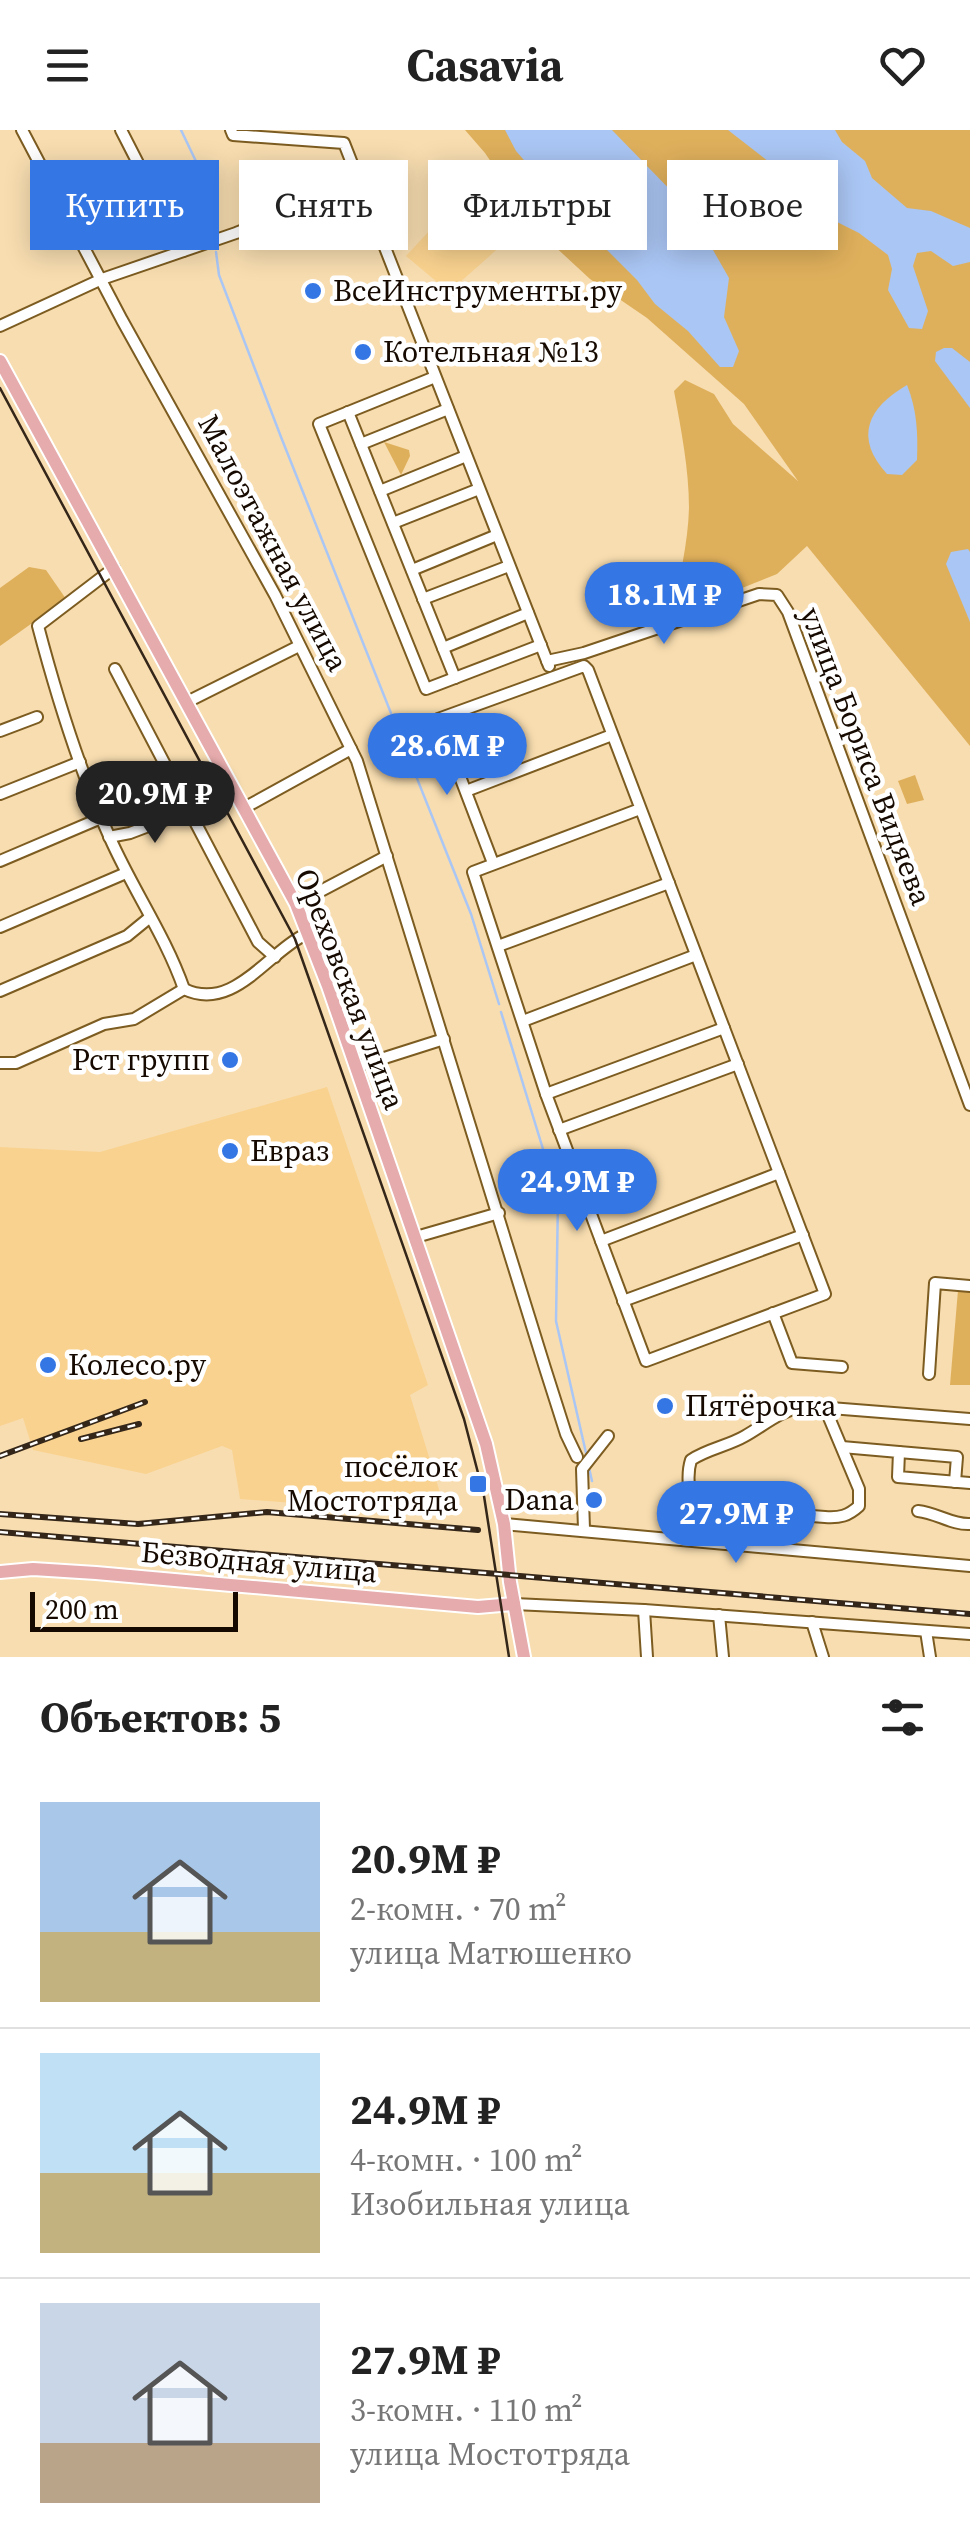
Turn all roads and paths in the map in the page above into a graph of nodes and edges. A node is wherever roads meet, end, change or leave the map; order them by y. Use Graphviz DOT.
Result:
graph roads {
  1 [pos="22,130"];
  2 [pos="121,130"];
  3 [pos="231,130"];
  4 [pos="256,133"];
  5 [pos="350,160"];
  6 [pos="317,187"];
  7 [pos="239,230"];
  8 [pos="386,250"];
  9 [pos="183,251"];
  10 [pos="102,279"];
  11 [pos="0,326"];
  12 [pos="0,361"];
  13 [pos="435,377"];
  14 [pos="448,409"];
  15 [pos="348,412"];
  16 [pos="361,444"];
  17 [pos="466,456"];
  18 [pos="479,489"];
  19 [pos="380,491"];
  20 [pos="393,523"];
  21 [pos="497,535"];
  22 [pos="510,566"];
  23 [pos="114,568"];
  24 [pos="412,570"];
  25 [pos="424,599"];
  26 [pos="528,613"];
  27 [pos="540,645"];
  28 [pos="298,646"];
  29 [pos="443,648"];
  30 [pos="547,662"];
  31 [pos="115,669"];
  32 [pos="553,676"];
  33 [pos="455,678"];
  34 [pos="187,702"];
  35 [pos="37,716"];
  36 [pos="0,731"];
  37 [pos="612,736"];
  38 [pos="351,749"];
  39 [pos="80,762"];
  40 [pos="466,790"];
  41 [pos="0,794"];
  42 [pos="244,808"];
  43 [pos="640,809"];
  44 [pos="188,812"];
  45 [pos="101,818"];
  46 [pos="109,837"];
  47 [pos="387,856"];
  48 [pos="0,861"];
  49 [pos="493,863"];
  50 [pos="126,873"];
  51 [pos="669,883"];
  52 [pos="296,904"];
  53 [pos="148,918"];
  54 [pos="0,928"];
  55 [pos="308,934"];
  56 [pos="498,946"];
  57 [pos="696,955"];
  58 [pos="275,957"];
  59 [pos="184,989"];
  60 [pos="0,991"];
  61 [pos="522,1021"];
  62 [pos="724,1028"];
  63 [pos="444,1039"];
  64 [pos="0,1064"];
  65 [pos="738,1064"];
  66 [pos="356,1067"];
  67 [pos="546,1094"];
  68 [pos="970,1106"];
  69 [pos="559,1130"];
  70 [pos="780,1173"];
  71 [pos="499,1214"];
  72 [pos="802,1234"];
  73 [pos="416,1237"];
  74 [pos="601,1241"];
  75 [pos="970,1286"];
  76 [pos="623,1301"];
  77 [pos="773,1314"];
  78 [pos="842,1367"];
  79 [pos="929,1374"];
  80 [pos="825,1408"];
  81 [pos="970,1419"];
  82 [pos="608,1436"];
  83 [pos="842,1447"];
  84 [pos="900,1452"];
  85 [pos="576,1457"];
  86 [pos="955,1482"];
  87 [pos="970,1483"];
  88 [pos="694,1507"];
  89 [pos="918,1510"];
  90 [pos="504,1524"];
  91 [pos="970,1524"];
  92 [pos="584,1529"];
  93 [pos="696,1542"];
  94 [pos="970,1566"];
  95 [pos="0,1572"];
  96 [pos="510,1582"];
  97 [pos="514,1604"];
  98 [pos="478,1607"];
  99 [pos="644,1610"];
  100 [pos="719,1615"];
  101 [pos="812,1622"];
  102 [pos="518,1628"];
  103 [pos="926,1631"];
  104 [pos="970,1634"];
  105 [pos="524,1657"];
  106 [pos="648,1657"];
  107 [pos="723,1657"];
  108 [pos="823,1657"];
  109 [pos="930,1657"];
  1 -- 10 [label="street, Малоэтажная улица"];
  2 -- 9 [label="street"];
  3 -- 4 [label="street"];
  4 -- 5 [label="street"];
  6 -- 6 [label="street"];
  7 -- 9 [label="street"];
  8 -- 13 [label="street"];
  9 -- 10 [label="street"];
  10 -- 11 [label="street"];
  10 -- 28 [label="street, Малоэтажная улица"];
  12 -- 23 [label="main road, Ореховская улица"];
  13 -- 14 [label="street"];
  13 -- 15 [label="street"];
  14 -- 16 [label="street"];
  14 -- 17 [label="street"];
  15 -- 16 [label="street"];
  15 -- 33 [label="street"];
  16 -- 19 [label="street"];
  17 -- 18 [label="street"];
  17 -- 19 [label="street"];
  18 -- 20 [label="street"];
  18 -- 21 [label="street"];
  19 -- 20 [label="street"];
  20 -- 24 [label="street"];
  21 -- 22 [label="street"];
  21 -- 24 [label="street"];
  22 -- 25 [label="street"];
  22 -- 26 [label="street"];
  23 -- 34 [label="main road, Ореховская улица"];
  23 -- 39 [label="street"];
  24 -- 25 [label="street"];
  25 -- 29 [label="street"];
  26 -- 27 [label="street"];
  26 -- 29 [label="street"];
  27 -- 30 [label="street"];
  27 -- 33 [label="street"];
  28 -- 34 [label="street"];
  28 -- 38 [label="street, Малоэтажная улица"];
  29 -- 33 [label="street"];
  30 -- 32 [label="street"];
  30 -- 68 [label="street, улица Бориса Видяева"];
  31 -- 44 [label="street"];
  32 -- 37 [label="street"];
  32 -- 40 [label="street"];
  34 -- 42 [label="main road, Ореховская улица"];
  35 -- 36 [label="street"];
  37 -- 40 [label="street"];
  37 -- 43 [label="street"];
  38 -- 42 [label="street"];
  38 -- 47 [label="street, Малоэтажная улица"];
  39 -- 41 [label="street"];
  39 -- 45 [label="street"];
  40 -- 49 [label="street"];
  42 -- 52 [label="main road, Ореховская улица"];
  43 -- 49 [label="street"];
  43 -- 51 [label="street"];
  44 -- 46 [label="street"];
  44 -- 58 [label="street"];
  45 -- 46 [label="street"];
  45 -- 48 [label="street"];
  46 -- 50 [label="street"];
  47 -- 52 [label="street"];
  47 -- 63 [label="street, Малоэтажная улица"];
  49 -- 56 [label="street"];
  50 -- 53 [label="street"];
  50 -- 54 [label="street"];
  51 -- 56 [label="street"];
  51 -- 57 [label="street"];
  52 -- 55 [label="main road, Ореховская улица"];
  53 -- 59 [label="street"];
  53 -- 60 [label="street"];
  55 -- 58 [label="street"];
  55 -- 66 [label="main road, Ореховская улица"];
  56 -- 61 [label="street"];
  57 -- 61 [label="street"];
  57 -- 62 [label="street"];
  58 -- 59 [label="street"];
  59 -- 64 [label="street"];
  61 -- 67 [label="street"];
  62 -- 65 [label="street"];
  62 -- 67 [label="street"];
  63 -- 66 [label="street"];
  63 -- 71 [label="street, Малоэтажная улица"];
  65 -- 69 [label="street"];
  65 -- 70 [label="street"];
  66 -- 73 [label="main road, Ореховская улица"];
  67 -- 69 [label="street"];
  69 -- 74 [label="street"];
  70 -- 72 [label="street"];
  70 -- 74 [label="street"];
  71 -- 73 [label="street"];
  71 -- 85 [label="street, Малоэтажная улица"];
  72 -- 76 [label="street"];
  72 -- 77 [label="street"];
  73 -- 90 [label="main road, Ореховская улица"];
  74 -- 76 [label="street"];
  75 -- 79 [label="street"];
  76 -- 77 [label="street"];
  77 -- 78 [label="street"];
  80 -- 81 [label="street"];
  80 -- 83 [label="street"];
  80 -- 88 [label="street"];
  82 -- 92 [label="street"];
  83 -- 84 [label="street"];
  83 -- 88 [label="street"];
  84 -- 86 [label="street"];
  84 -- 86 [label="street"];
  86 -- 87 [label="street"];
  88 -- 93 [label="street"];
  89 -- 91 [label="street"];
  90 -- 92 [label="street"];
  90 -- 96 [label="main road, Ореховская улица"];
  92 -- 93 [label="street"];
  93 -- 94 [label="street"];
  95 -- 98 [label="main road, Безводная улица"];
  96 -- 97 [label="main road, Ореховская улица"];
  96 -- 98 [label="main road"];
  97 -- 98 [label="main road, Безводная улица"];
  97 -- 99 [label="street"];
  97 -- 102 [label="main road, Ореховская улица"];
  98 -- 102 [label="main road"];
  99 -- 100 [label="street"];
  99 -- 106 [label="street"];
  100 -- 101 [label="street"];
  100 -- 107 [label="street"];
  101 -- 103 [label="street"];
  101 -- 108 [label="street"];
  102 -- 105 [label="main road, Ореховская улица"];
  103 -- 104 [label="street"];
  103 -- 109 [label="street"];
}
